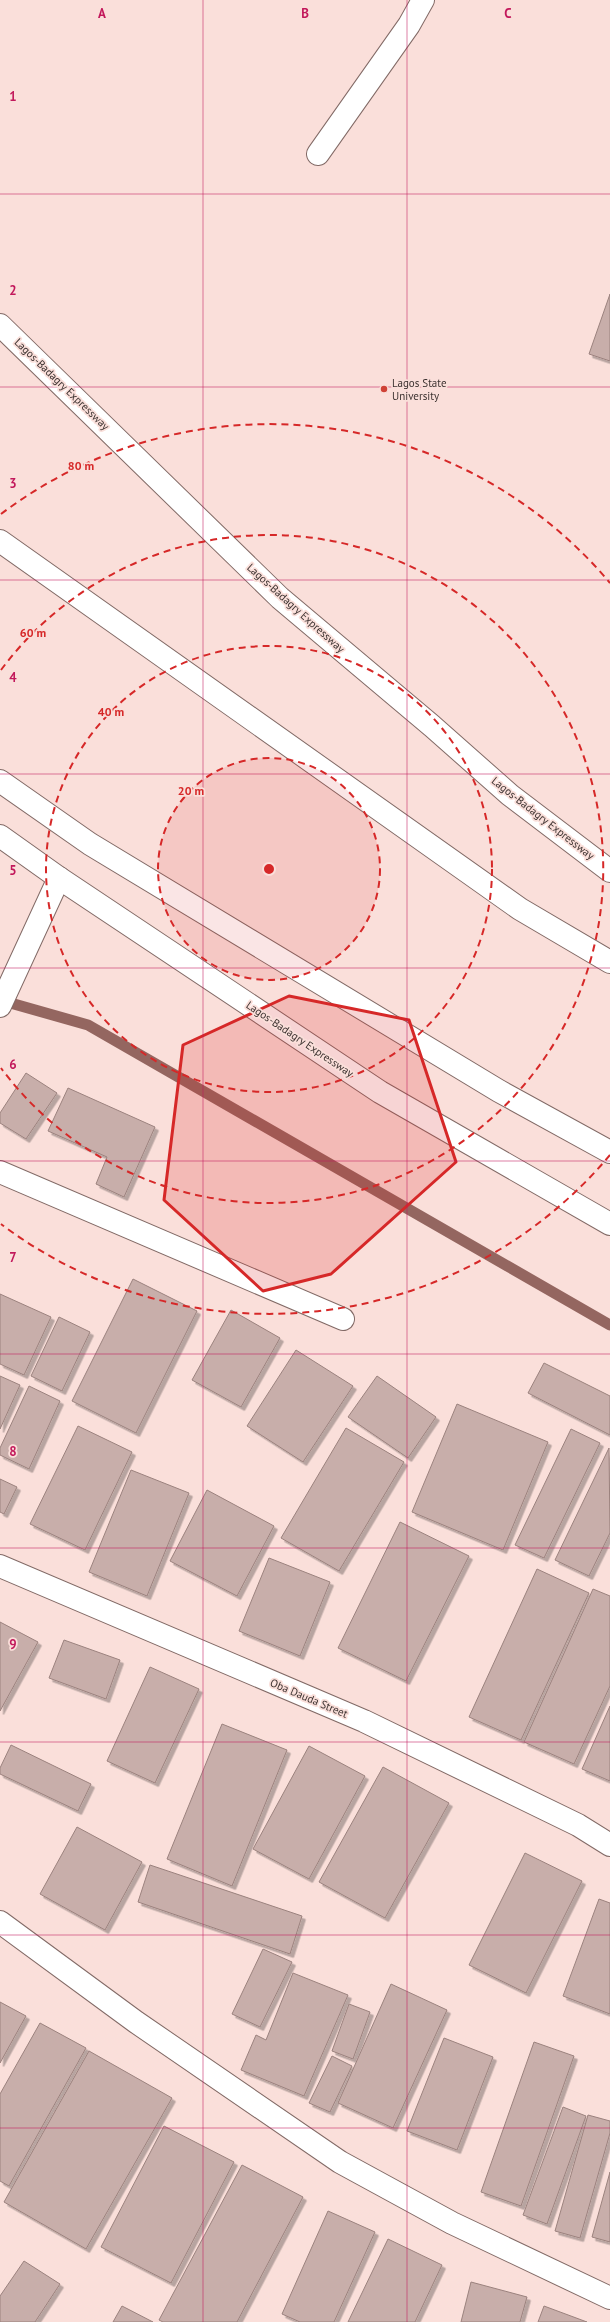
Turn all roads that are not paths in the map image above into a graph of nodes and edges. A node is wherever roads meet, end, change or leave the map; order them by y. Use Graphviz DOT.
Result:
graph roads {
  1 [pos="423,0"];
  2 [pos="318,154"];
  3 [pos="0,325"];
  4 [pos="0,541"];
  5 [pos="0,781"];
  6 [pos="0,836"];
  7 [pos="610,871"];
  8 [pos="59,878"];
  9 [pos="610,962"];
  10 [pos="0,1006"];
  11 [pos="610,1152"];
  12 [pos="0,1172"];
  13 [pos="610,1224"];
  14 [pos="343,1319"];
  15 [pos="0,1566"];
  16 [pos="610,1845"];
  17 [pos="0,1922"];
  18 [pos="610,2298"];
  1 -- 2 [label="main road"];
  3 -- 7 [label="main road, Lagos-Badagry Expressway"];
  4 -- 9 [label="main road"];
  5 -- 11 [label="main road"];
  6 -- 8 [label="main road, Lagos-Badagry Expressway"];
  8 -- 10 [label="main road"];
  8 -- 13 [label="main road, Lagos-Badagry Expressway"];
  12 -- 14 [label="main road"];
  15 -- 16 [label="main road, Oba Dauda Street"];
  17 -- 18 [label="main road"];
}
